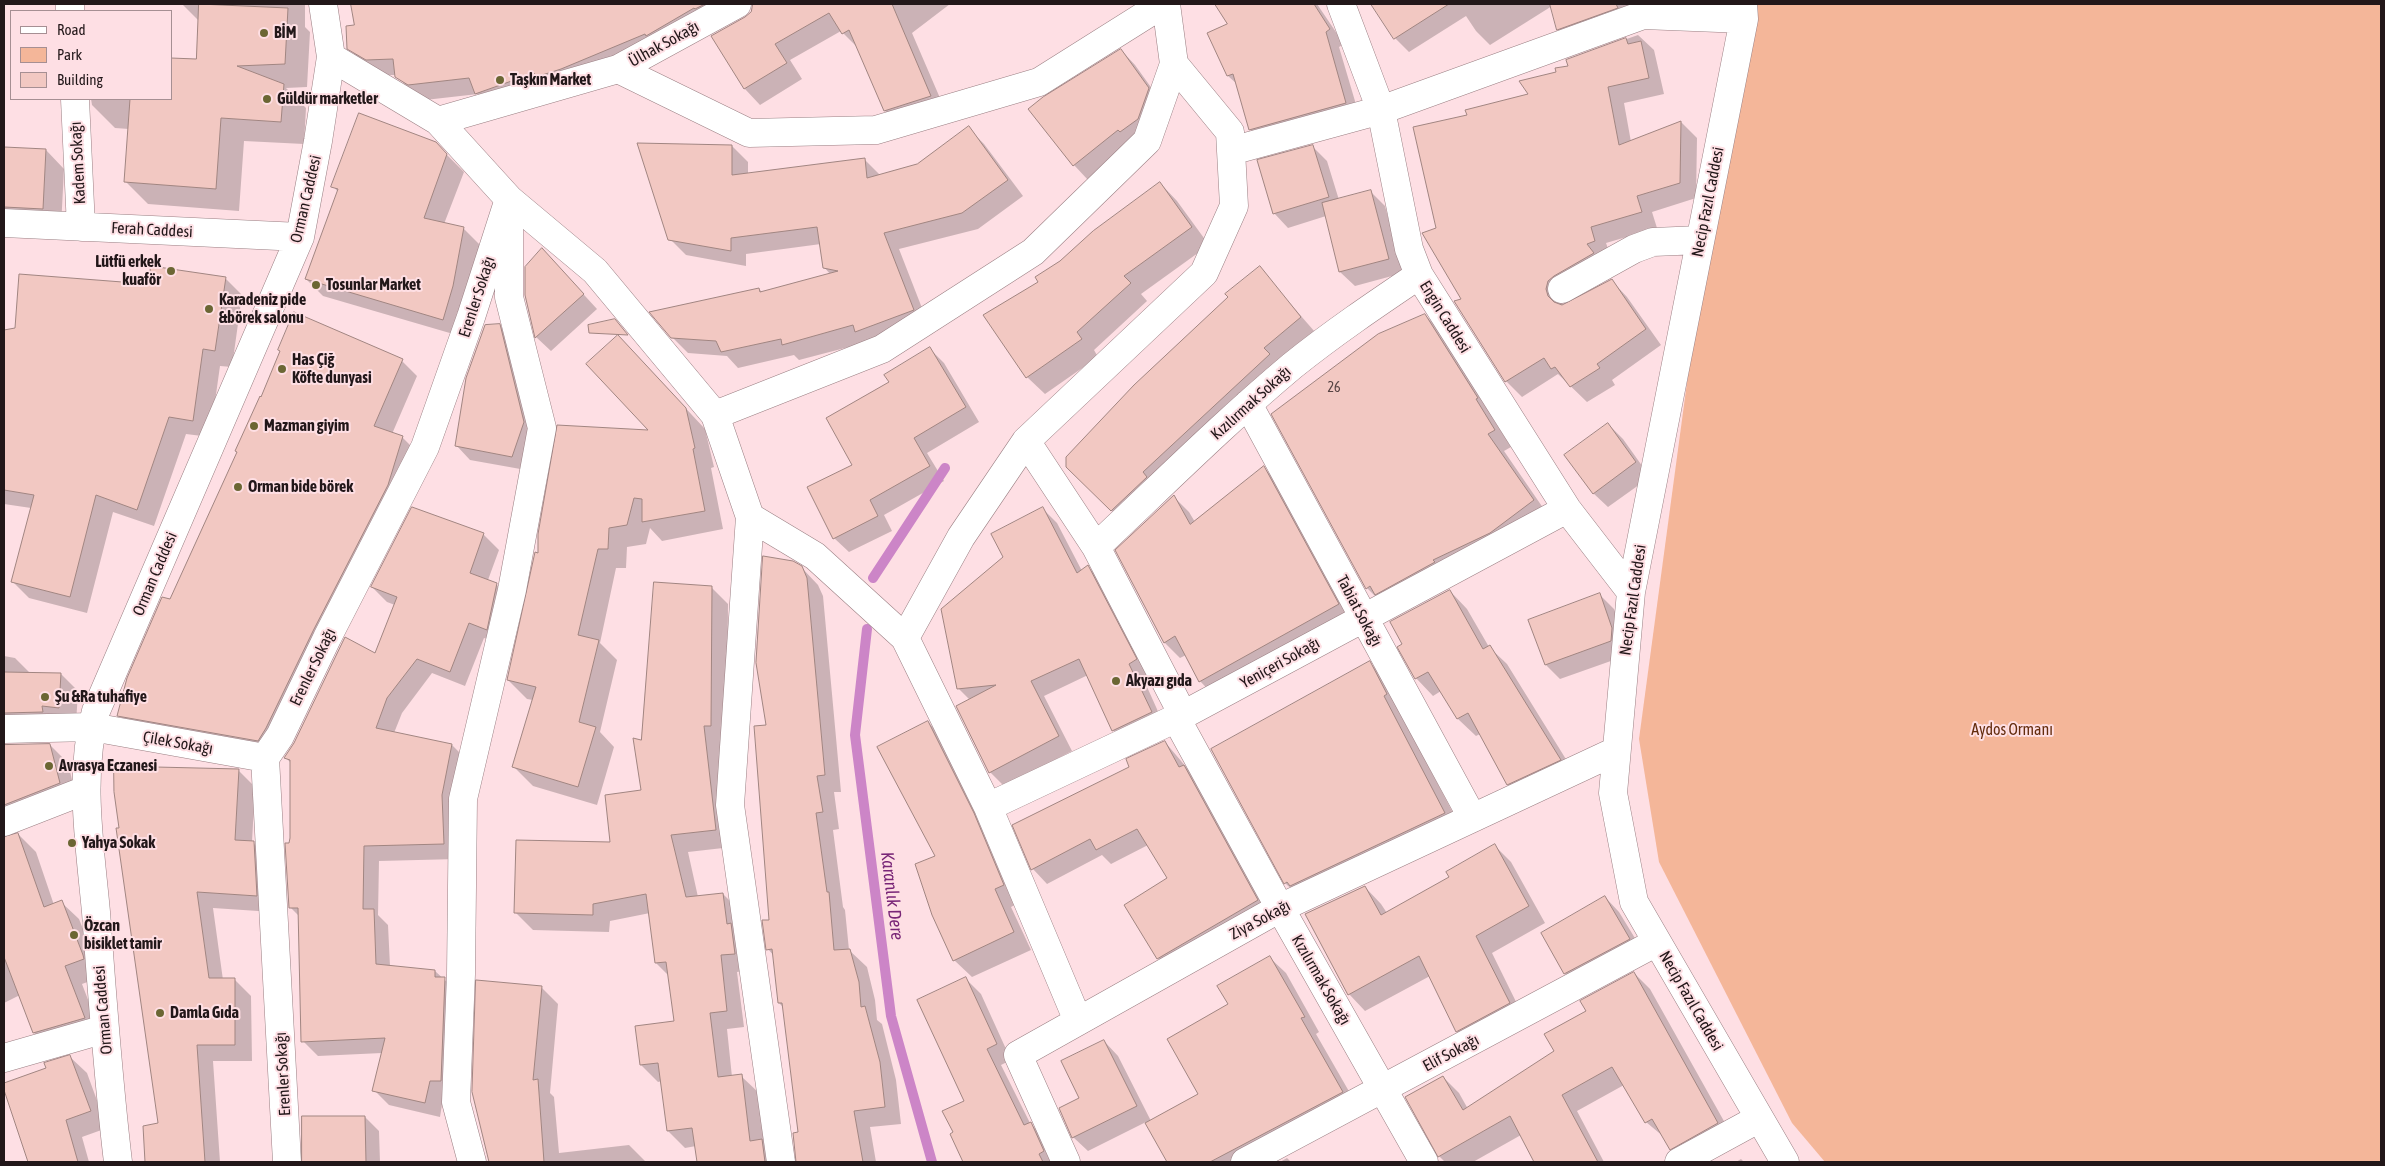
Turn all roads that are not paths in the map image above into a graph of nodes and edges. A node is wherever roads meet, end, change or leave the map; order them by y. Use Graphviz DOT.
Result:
graph roads {
  1 [pos="323,4"];
  2 [pos="738,4"];
  3 [pos="1164,4"];
  4 [pos="1341,4"];
  5 [pos="1642,9"];
  6 [pos="1743,11"];
  7 [pos="331,58"];
  8 [pos="1174,64"];
  9 [pos="618,69"];
  10 [pos="75,100"];
  11 [pos="1381,110"];
  12 [pos="438,121"];
  13 [pos="1231,150"];
  14 [pos="509,198"];
  15 [pos="4,223"];
  16 [pos="81,227"];
  17 [pos="300,237"];
  18 [pos="1700,240"];
  19 [pos="1419,275"];
  20 [pos="1562,289"];
  21 [pos="1248,404"];
  22 [pos="714,415"];
  23 [pos="1026,441"];
  24 [pos="1567,509"];
  25 [pos="750,517"];
  26 [pos="1096,547"];
  27 [pos="1632,592"];
  28 [pos="1362,618"];
  29 [pos="905,638"];
  30 [pos="1180,716"];
  31 [pos="92,727"];
  32 [pos="4,729"];
  33 [pos="1616,751"];
  34 [pos="265,758"];
  35 [pos="86,790"];
  36 [pos="988,807"];
  37 [pos="1472,817"];
  38 [pos="4,822"];
  39 [pos="1280,908"];
  40 [pos="1657,942"];
  41 [pos="1078,1020"];
  42 [pos="105,1029"];
  43 [pos="4,1058"];
  44 [pos="1383,1089"];
  45 [pos="1758,1119"];
  46 [pos="118,1162"];
  47 [pos="287,1162"];
  48 [pos="472,1162"];
  49 [pos="781,1162"];
  50 [pos="1066,1162"];
  51 [pos="1245,1162"];
  52 [pos="1424,1162"];
  53 [pos="1679,1162"];
  54 [pos="1785,1162"];
  1 -- 7 [label="street, Orman Caddesi"];
  2 -- 9 [label="street, Ülhak Sokağı"];
  3 -- 8 [label="street"];
  3 -- 9 [label="street"];
  4 -- 11 [label="street, Engin Caddesi"];
  5 -- 6 [label="street"];
  5 -- 11 [label="street"];
  6 -- 18 [label="street, Necip Fazıl Caddesi"];
  7 -- 12 [label="street"];
  7 -- 17 [label="street, Orman Caddesi"];
  8 -- 13 [label="street"];
  8 -- 22 [label="street"];
  9 -- 12 [label="street, Ülhak Sokağı"];
  10 -- 16 [label="street, Kadem Sokağı"];
  11 -- 13 [label="street"];
  11 -- 19 [label="street, Engin Caddesi"];
  12 -- 14 [label="street"];
  13 -- 23 [label="street"];
  14 -- 22 [label="street"];
  14 -- 34 [label="street, Erenler Sokağı"];
  14 -- 48 [label="street"];
  15 -- 16 [label="street, Ferah Caddesi"];
  16 -- 17 [label="street, Ferah Caddesi"];
  17 -- 31 [label="street, Orman Caddesi"];
  18 -- 20 [label="street"];
  18 -- 27 [label="street, Necip Fazıl Caddesi"];
  19 -- 21 [label="street, Kızılırmak Sokağı"];
  19 -- 24 [label="street, Engin Caddesi"];
  21 -- 26 [label="street, Kızılırmak Sokağı"];
  21 -- 28 [label="street, Tabiat Sokağı"];
  22 -- 25 [label="street"];
  23 -- 26 [label="street, Kızılırmak Sokağı"];
  23 -- 29 [label="street"];
  24 -- 27 [label="street, Engin Caddesi"];
  24 -- 28 [label="street, Yeniçeri Sokağı"];
  25 -- 29 [label="street"];
  25 -- 49 [label="street"];
  26 -- 30 [label="street, Kızılırmak Sokağı"];
  27 -- 33 [label="street, Necip Fazıl Caddesi"];
  28 -- 30 [label="street, Yeniçeri Sokağı"];
  28 -- 37 [label="street, Tabiat Sokağı"];
  29 -- 36 [label="street"];
  30 -- 36 [label="street, Yeniçeri Sokağı"];
  30 -- 39 [label="street, Kızılırmak Sokağı"];
  31 -- 32 [label="street, Çilek Sokağı"];
  31 -- 34 [label="street, Çilek Sokağı"];
  31 -- 35 [label="street, Orman Caddesi"];
  33 -- 37 [label="street, Ziya Sokağı"];
  33 -- 40 [label="street, Necip Fazıl Caddesi"];
  34 -- 47 [label="street, Erenler Sokağı"];
  35 -- 38 [label="street"];
  35 -- 42 [label="street, Orman Caddesi"];
  36 -- 41 [label="street"];
  37 -- 39 [label="street, Ziya Sokağı"];
  39 -- 41 [label="street, Ziya Sokağı"];
  39 -- 44 [label="street, Kızılırmak Sokağı"];
  40 -- 44 [label="street, Elif Sokağı"];
  40 -- 45 [label="street, Necip Fazıl Caddesi"];
  41 -- 50 [label="street, Ziya Sokağı"];
  42 -- 43 [label="street"];
  42 -- 46 [label="street, Orman Caddesi"];
  44 -- 51 [label="street, Elif Sokağı"];
  44 -- 52 [label="street, Kızılırmak Sokağı"];
  45 -- 53 [label="street"];
  45 -- 54 [label="street, Necip Fazıl Caddesi"];
}
